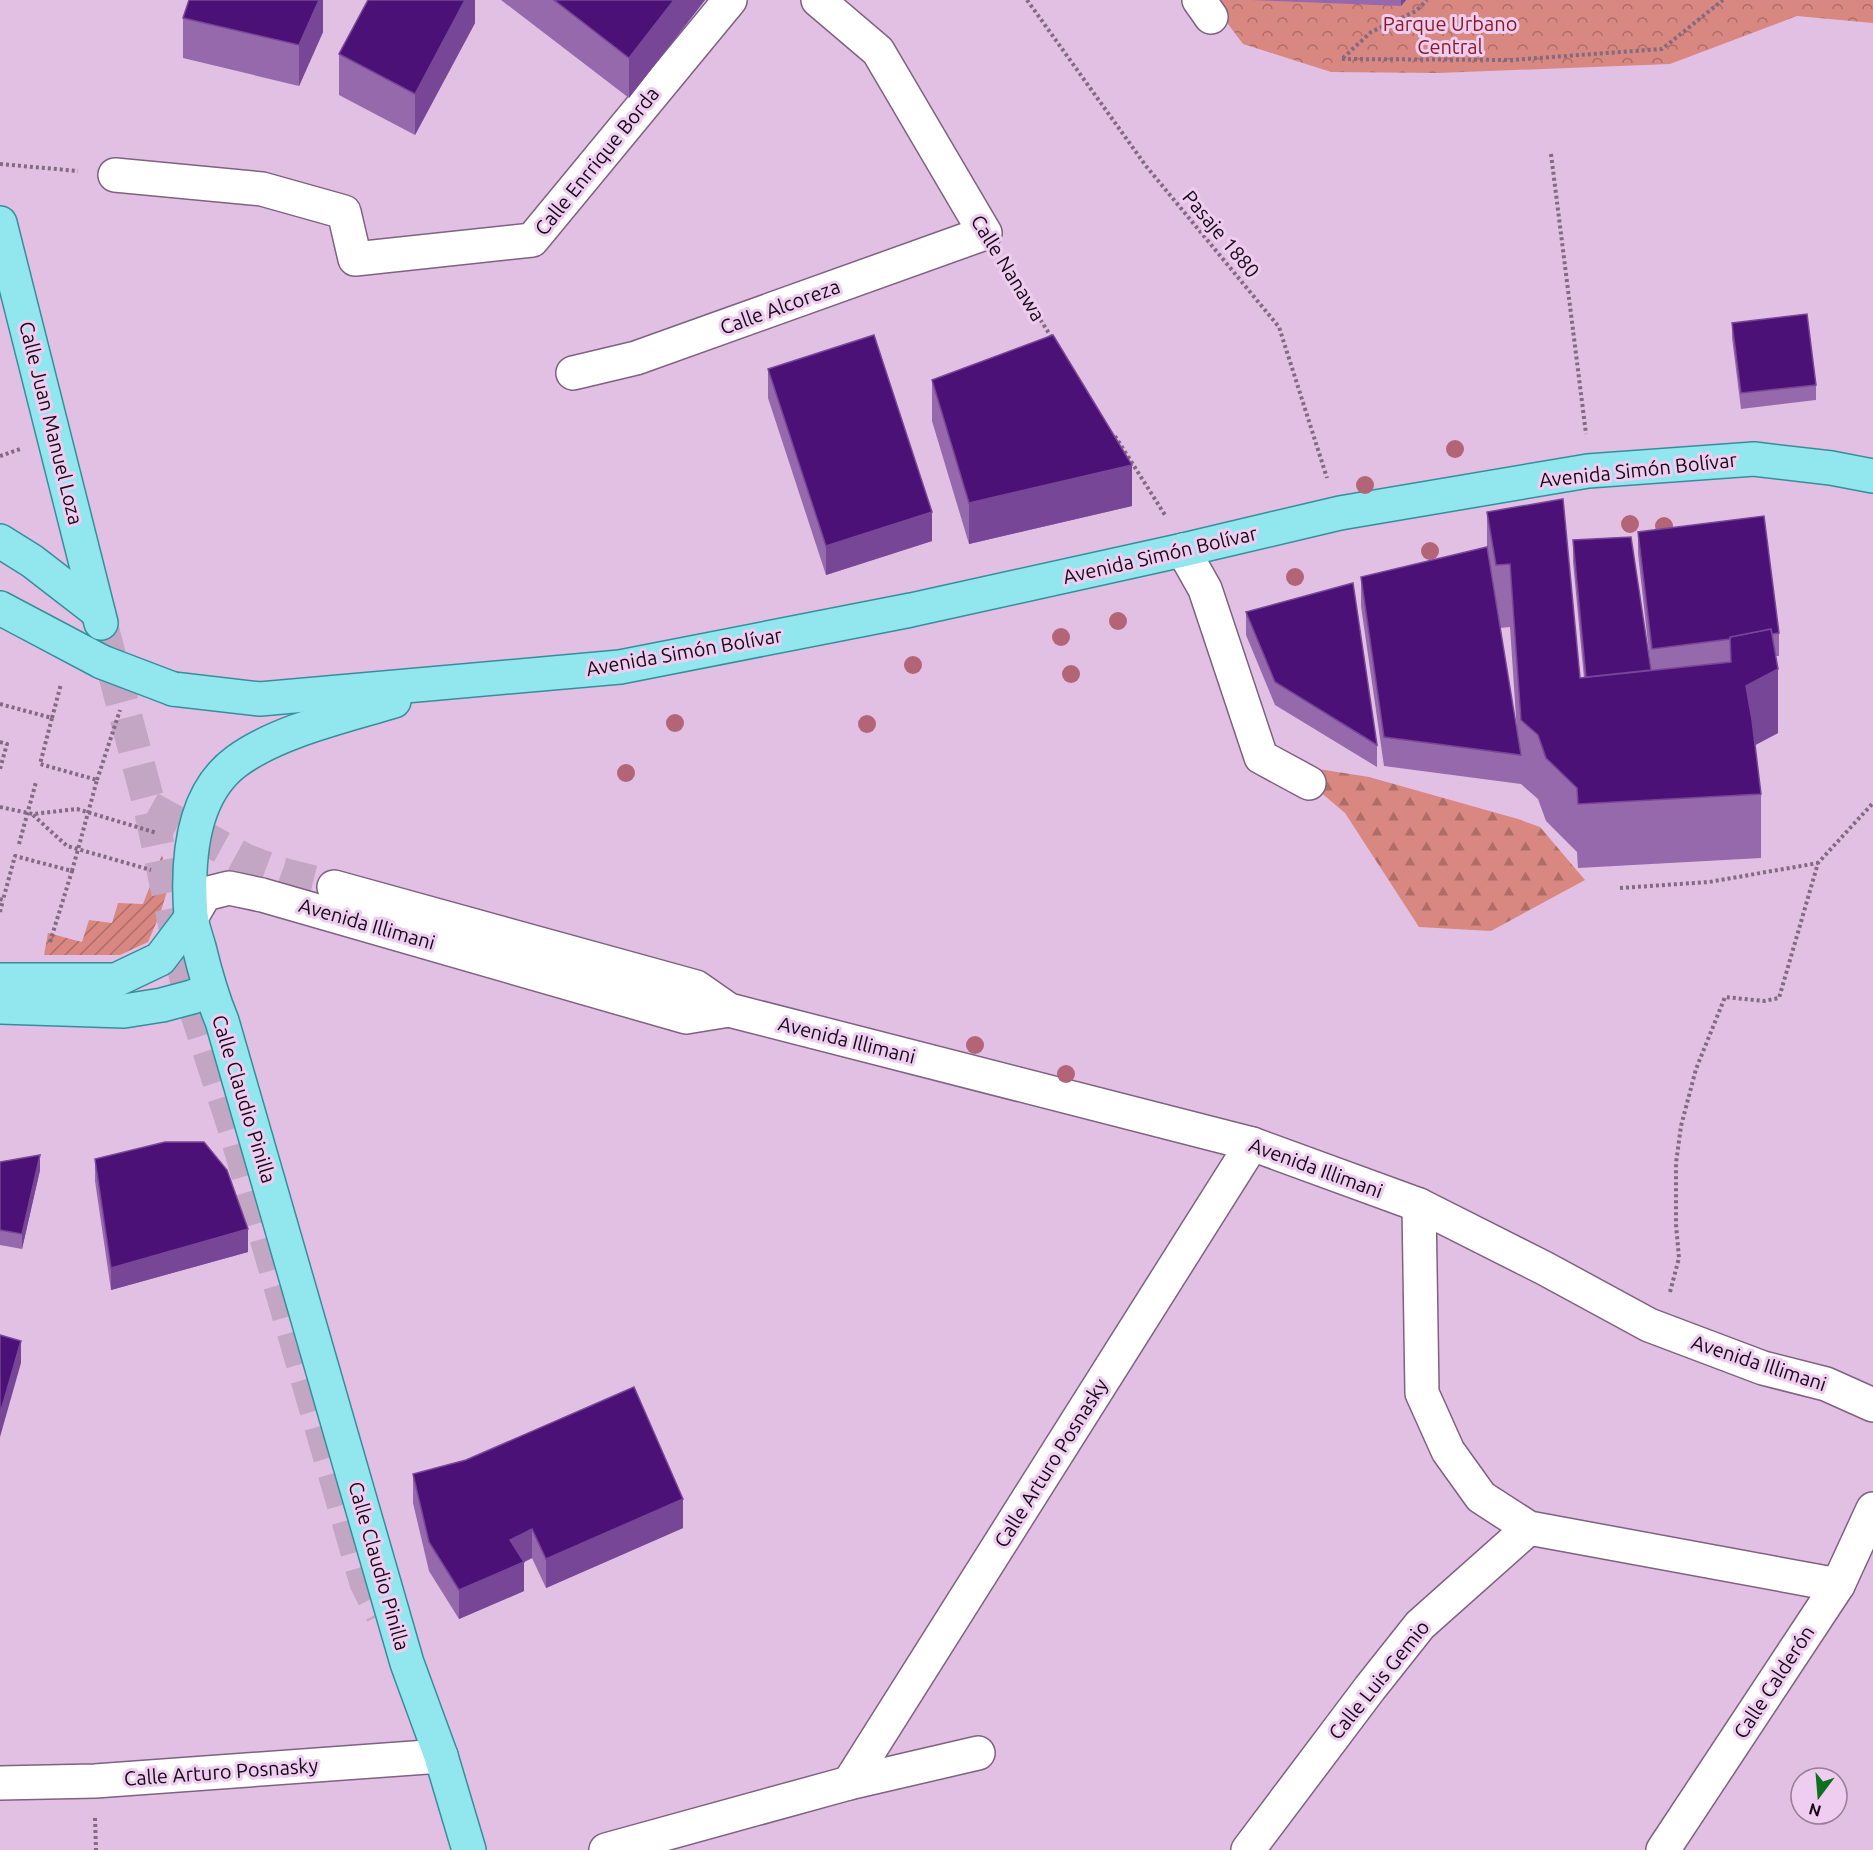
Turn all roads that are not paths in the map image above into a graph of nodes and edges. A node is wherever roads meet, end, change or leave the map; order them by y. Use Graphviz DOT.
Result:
graph roads {
  1 [pos="730,0"];
  2 [pos="818,0"];
  3 [pos="115,175"];
  4 [pos="0,223"];
  5 [pos="985,233"];
  6 [pos="573,373"];
  7 [pos="1873,476"];
  8 [pos="0,541"];
  9 [pos="1183,550"];
  10 [pos="0,608"];
  11 [pos="449,683"];
  12 [pos="1310,783"];
  13 [pos="333,887"];
  14 [pos="191,918"];
  15 [pos="0,980"];
  16 [pos="210,990"];
  17 [pos="0,1007"];
  18 [pos="729,1010"];
  19 [pos="1252,1144"];
  20 [pos="1419,1205"];
  21 [pos="1873,1405"];
  22 [pos="1873,1509"];
  23 [pos="1529,1527"];
  24 [pos="1838,1585"];
  25 [pos="382,1614"];
  26 [pos="407,1662"];
  27 [pos="978,1753"];
  28 [pos="441,1756"];
  29 [pos="0,1783"];
  30 [pos="849,1783"];
  31 [pos="469,1850"];
  32 [pos="606,1850"];
  33 [pos="1248,1850"];
  34 [pos="1663,1850"];
  1 -- 3 [label="street, Calle Enrrique Borda"];
  2 -- 5 [label="street, Calle Nanawa"];
  4 -- 8 [label="main road, Calle Juan Manuel Loza"];
  5 -- 6 [label="street, Calle Alcoreza"];
  7 -- 9 [label="main road, Avenida Simón Bolívar"];
  9 -- 11 [label="main road, Avenida Simón Bolívar"];
  9 -- 12 [label="street"];
  10 -- 11 [label="main road, bridge"];
  11 -- 14 [label="main road, Calle Claudio Pinilla"];
  13 -- 18 [label="street, Avenida Illimani"];
  14 -- 15 [label="main road"];
  14 -- 16 [label="main road, Calle Claudio Pinilla"];
  14 -- 18 [label="street, Avenida Illimani"];
  16 -- 17 [label="main road"];
  16 -- 26 [label="main road, Calle Claudio Pinilla"];
  18 -- 19 [label="street, Avenida Illimani"];
  19 -- 20 [label="street, Avenida Illimani"];
  19 -- 30 [label="street, Calle Arturo Posnasky"];
  20 -- 21 [label="street, Avenida Illimani"];
  20 -- 23 [label="street"];
  22 -- 24 [label="street, Calle Calderón"];
  23 -- 24 [label="street"];
  23 -- 33 [label="street, Calle Luis Gemio"];
  24 -- 34 [label="street, Calle Calderón"];
  25 -- 26 [label="main road, Calle Claudio Pinilla"];
  26 -- 28 [label="main road, Calle Claudio Pinilla"];
  27 -- 30 [label="street"];
  28 -- 29 [label="street, Calle Arturo Posnasky"];
  28 -- 31 [label="main road, Calle Claudio Pinilla"];
  30 -- 32 [label="street"];
}
